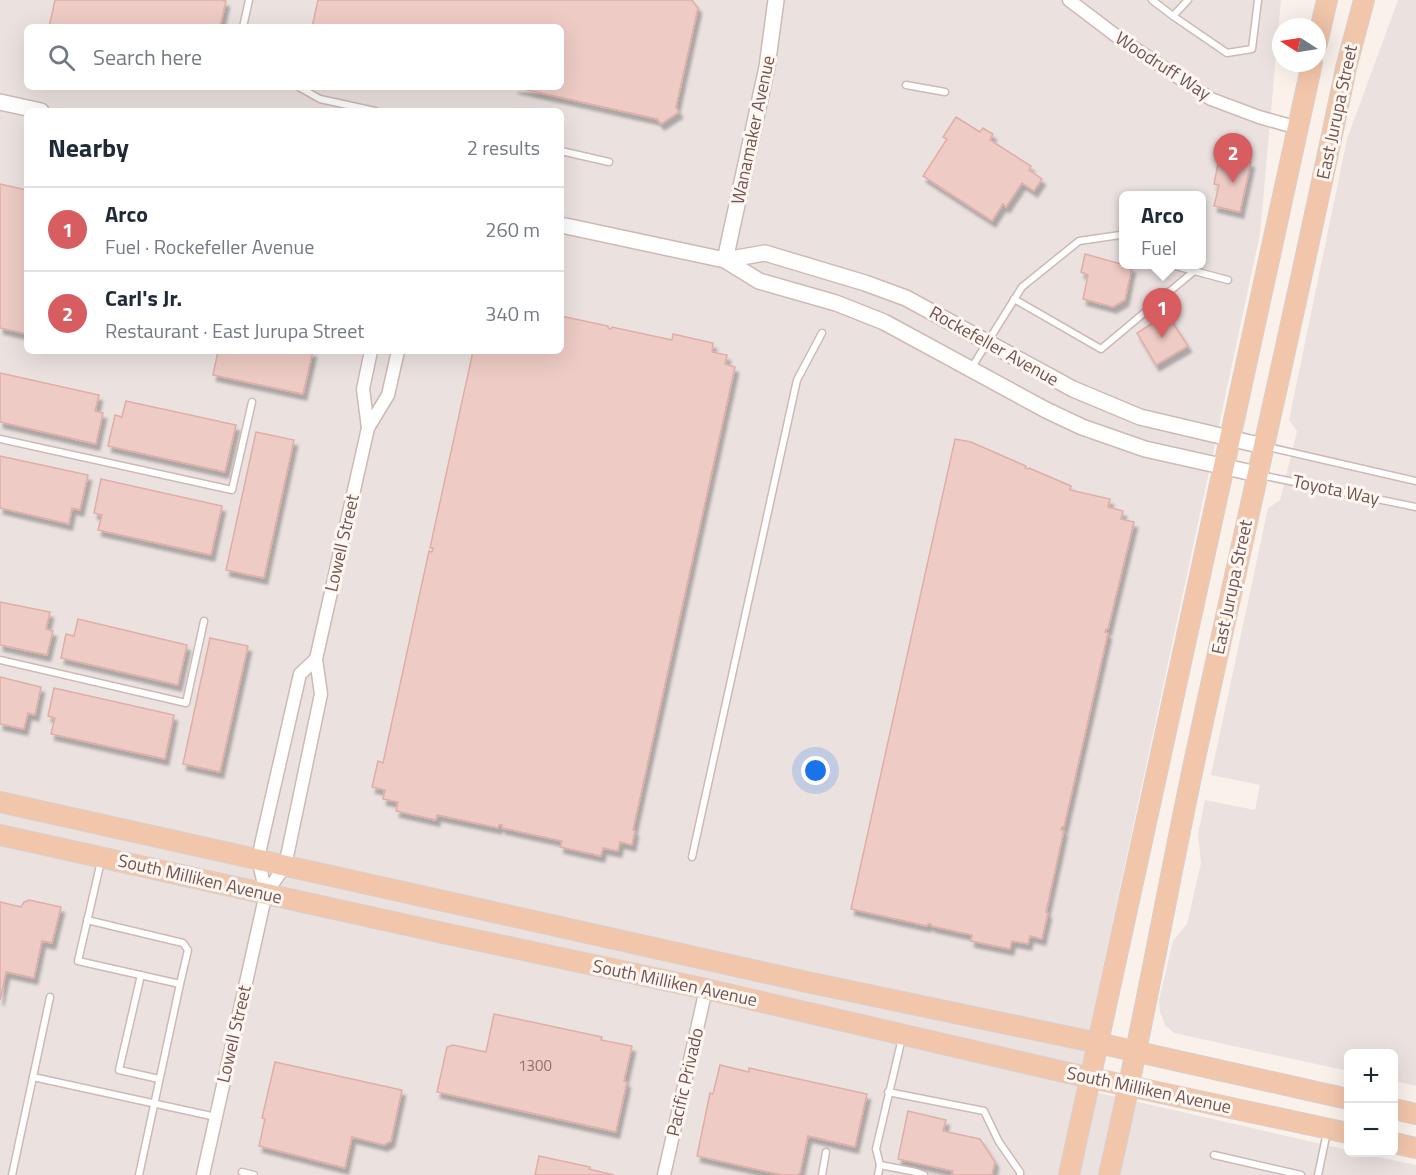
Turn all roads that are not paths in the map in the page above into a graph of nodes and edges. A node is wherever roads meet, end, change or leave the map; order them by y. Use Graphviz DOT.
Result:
graph roads {
  1 [pos="249,0"];
  2 [pos="776,0"];
  3 [pos="1070,0"];
  4 [pos="1152,0"];
  5 [pos="1188,0"];
  6 [pos="1258,0"];
  7 [pos="1327,0"];
  8 [pos="1364,0"];
  9 [pos="1173,16"];
  10 [pos="1323,18"];
  11 [pos="244,24"];
  12 [pos="1310,72"];
  13 [pos="906,85"];
  14 [pos="304,90"];
  15 [pos="945,92"];
  16 [pos="0,102"];
  17 [pos="27,108"];
  18 [pos="361,108"];
  19 [pos="1298,128"];
  20 [pos="564,152"];
  21 [pos="609,162"];
  22 [pos="564,226"];
  23 [pos="1119,236"];
  24 [pos="725,260"];
  25 [pos="1183,269"];
  26 [pos="1192,272"];
  27 [pos="1228,280"];
  28 [pos="1014,299"];
  29 [pos="822,333"];
  30 [pos="986,343"];
  31 [pos="370,354"];
  32 [pos="397,354"];
  33 [pos="971,369"];
  34 [pos="252,402"];
  35 [pos="368,428"];
  36 [pos="1231,439"];
  37 [pos="0,440"];
  38 [pos="1263,446"];
  39 [pos="1224,467"];
  40 [pos="1257,474"];
  41 [pos="1416,481"];
  42 [pos="1416,507"];
  43 [pos="204,621"];
  44 [pos="316,659"];
  45 [pos="0,660"];
  46 [pos="0,802"];
  47 [pos="0,835"];
  48 [pos="102,857"];
  49 [pos="692,857"];
  50 [pos="258,859"];
  51 [pos="285,866"];
  52 [pos="266,893"];
  53 [pos="87,920"];
  54 [pos="141,975"];
  55 [pos="180,984"];
  56 [pos="706,989"];
  57 [pos="50,997"];
  58 [pos="903,1035"];
  59 [pos="1098,1043"];
  60 [pos="1136,1052"];
  61 [pos="33,1077"];
  62 [pos="1090,1077"];
  63 [pos="159,1079"];
  64 [pos="1129,1086"];
  65 [pos="888,1092"];
  66 [pos="1344,1098"];
  67 [pos="154,1104"];
  68 [pos="1398,1110"];
  69 [pos="1416,1114"];
  70 [pos="216,1117"];
  71 [pos="1328,1129"];
  72 [pos="1344,1132"];
  73 [pos="1398,1144"];
  74 [pos="1416,1148"];
  75 [pos="826,1152"];
  76 [pos="1214,1155"];
  77 [pos="880,1165"];
  78 [pos="242,1172"];
  79 [pos="12,1175"];
  80 [pos="139,1175"];
  81 [pos="203,1175"];
  82 [pos="254,1175"];
  83 [pos="664,1175"];
  84 [pos="822,1175"];
  85 [pos="878,1175"];
  86 [pos="924,1175"];
  87 [pos="1020,1175"];
  88 [pos="1069,1175"];
  89 [pos="1109,1175"];
  90 [pos="1301,1175"];
  91 [pos="1318,1175"];
  1 -- 11 [label="lane"];
  2 -- 24 [label="street, Wanamaker Avenue"];
  3 -- 19 [label="street, Woodruff Way"];
  4 -- 9 [label="lane"];
  5 -- 9 [label="lane"];
  6 -- 9 [label="lane"];
  7 -- 10 [label="main road, East Jurupa Street"];
  8 -- 38 [label="main road, East Jurupa Street"];
  12 -- 19 [label="main road, East Jurupa Street"];
  13 -- 15 [label="lane"];
  14 -- 18 [label="lane"];
  16 -- 17 [label="street"];
  19 -- 36 [label="main road, East Jurupa Street"];
  20 -- 21 [label="lane"];
  22 -- 24 [label="street, Rockefeller Avenue"];
  23 -- 28 [label="lane"];
  24 -- 30 [label="street, Rockefeller Avenue"];
  24 -- 33 [label="street, Rockefeller Avenue"];
  25 -- 26 [label="lane"];
  26 -- 27 [label="lane"];
  26 -- 28 [label="lane"];
  28 -- 30 [label="lane"];
  29 -- 49 [label="lane"];
  30 -- 33 [label="lane"];
  30 -- 36 [label="street, Rockefeller Avenue"];
  31 -- 35 [label="street, Lowell Street"];
  32 -- 35 [label="street, Lowell Street"];
  33 -- 39 [label="street, Rockefeller Avenue"];
  34 -- 37 [label="lane"];
  35 -- 44 [label="street, Lowell Street"];
  36 -- 38 [label="street, Rockefeller Avenue"];
  36 -- 39 [label="main road, East Jurupa Street"];
  38 -- 40 [label="main road, East Jurupa Street"];
  38 -- 41 [label="lane, Toyota Way"];
  39 -- 40 [label="street, Rockefeller Avenue"];
  39 -- 59 [label="main road, East Jurupa Street"];
  40 -- 42 [label="lane, Toyota Way"];
  40 -- 60 [label="main road, East Jurupa Street"];
  43 -- 45 [label="lane"];
  44 -- 50 [label="street, Lowell Street"];
  44 -- 51 [label="street, Lowell Street"];
  46 -- 50 [label="main road, South Milliken Avenue"];
  47 -- 48 [label="main road, South Milliken Avenue"];
  48 -- 52 [label="main road, South Milliken Avenue"];
  48 -- 53 [label="lane"];
  50 -- 51 [label="main road, South Milliken Avenue"];
  50 -- 52 [label="street, Lowell Street"];
  51 -- 52 [label="street, Lowell Street"];
  51 -- 59 [label="main road, South Milliken Avenue"];
  52 -- 56 [label="main road, South Milliken Avenue"];
  52 -- 70 [label="street, Lowell Street"];
  53 -- 54 [label="lane"];
  53 -- 55 [label="lane"];
  54 -- 55 [label="lane"];
  54 -- 63 [label="lane"];
  55 -- 63 [label="lane"];
  56 -- 58 [label="main road, South Milliken Avenue"];
  56 -- 83 [label="street, Pacific Privado"];
  57 -- 61 [label="lane"];
  58 -- 62 [label="main road, South Milliken Avenue"];
  58 -- 65 [label="lane"];
  59 -- 60 [label="main road, South Milliken Avenue"];
  59 -- 62 [label="main road, East Jurupa Street"];
  60 -- 64 [label="main road, East Jurupa Street"];
  60 -- 66 [label="main road, South Milliken Avenue"];
  61 -- 67 [label="lane"];
  61 -- 79 [label="lane"];
  62 -- 64 [label="main road, South Milliken Avenue"];
  62 -- 88 [label="main road, East Jurupa Street"];
  63 -- 67 [label="lane"];
  64 -- 71 [label="main road, South Milliken Avenue"];
  64 -- 89 [label="main road, East Jurupa Street"];
  65 -- 77 [label="lane"];
  65 -- 87 [label="lane"];
  67 -- 70 [label="lane"];
  67 -- 80 [label="lane"];
  68 -- 69 [label="main road"];
  70 -- 81 [label="street, Lowell Street"];
  71 -- 72 [label="main road, South Milliken Avenue"];
  71 -- 91 [label="lane"];
  73 -- 74 [label="main road"];
  75 -- 84 [label="lane"];
  76 -- 90 [label="lane"];
  77 -- 85 [label="lane"];
  77 -- 86 [label="lane"];
  78 -- 82 [label="lane"];
}
